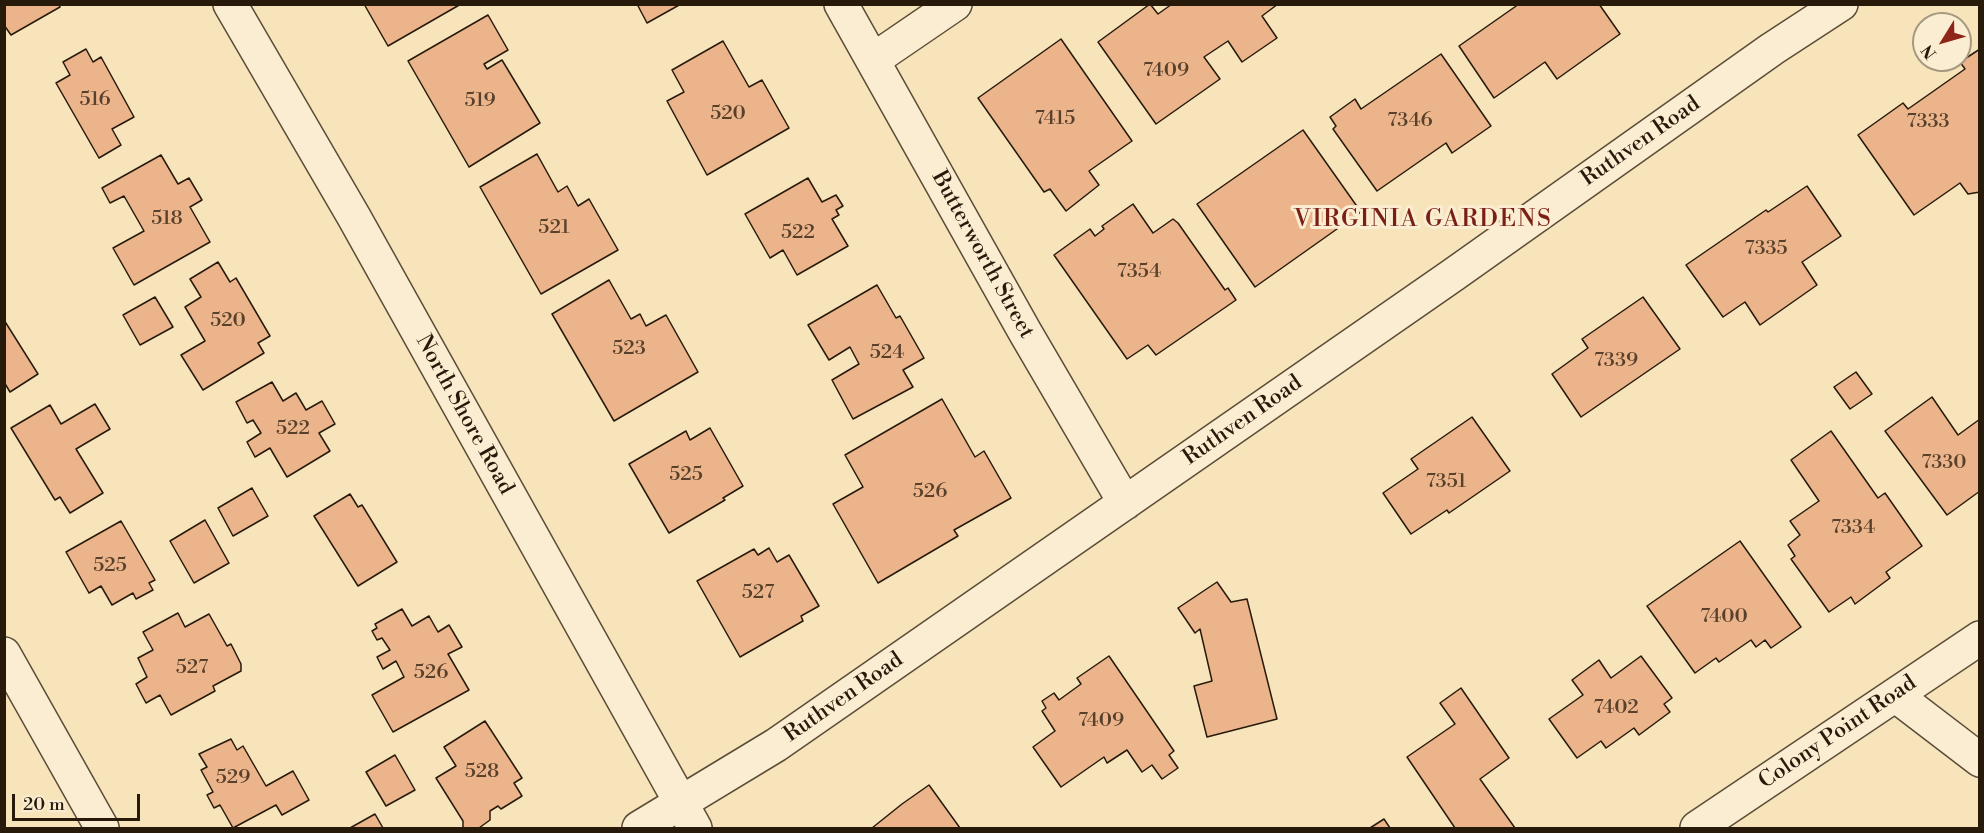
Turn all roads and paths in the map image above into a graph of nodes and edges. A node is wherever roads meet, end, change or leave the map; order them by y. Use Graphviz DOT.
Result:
graph roads {
  1 [pos="230,4"];
  2 [pos="841,4"];
  3 [pos="955,4"];
  4 [pos="1841,4"];
  5 [pos="873,60"];
  6 [pos="1125,503"];
  7 [pos="1980,638"];
  8 [pos="4,654"];
  9 [pos="1895,695"];
  10 [pos="1980,760"];
  11 [pos="688,816"];
  12 [pos="102,828"];
  13 [pos="639,828"];
  14 [pos="1697,828"];
  1 -- 11 [label="street, North Shore Road"];
  2 -- 5 [label="street, Butterworth Street"];
  3 -- 5 [label="street"];
  4 -- 6 [label="street, Ruthven Road"];
  5 -- 6 [label="street, Butterworth Street"];
  6 -- 11 [label="street, Ruthven Road"];
  7 -- 9 [label="street, Colony Point Road"];
  8 -- 12 [label="street"];
  9 -- 10 [label="street"];
  9 -- 14 [label="street, Colony Point Road"];
  11 -- 13 [label="street, Ruthven Road"];
}
